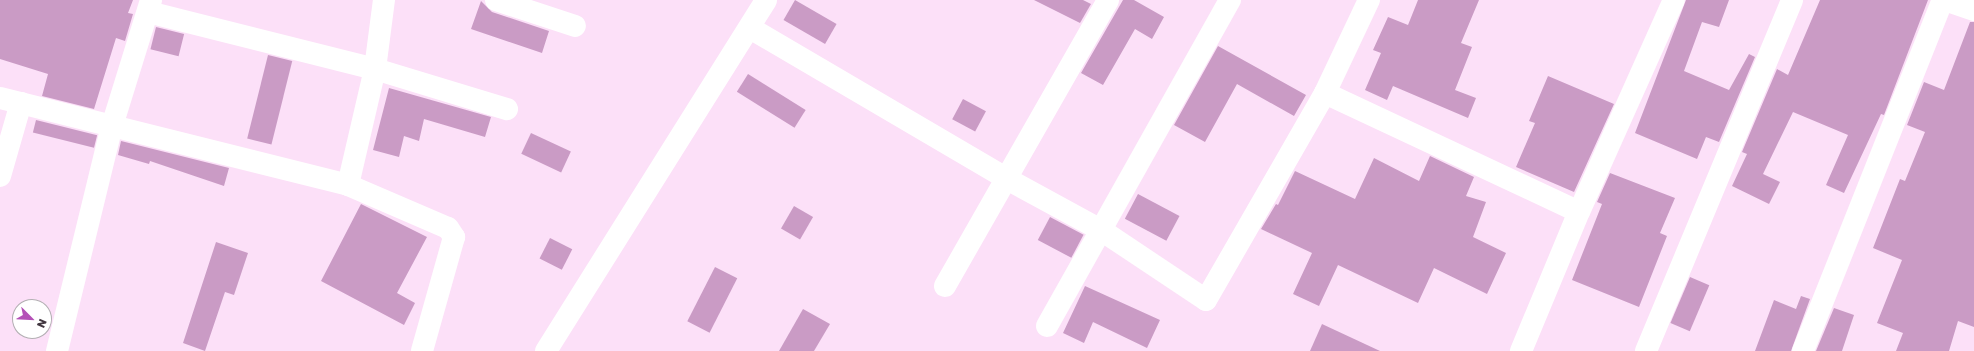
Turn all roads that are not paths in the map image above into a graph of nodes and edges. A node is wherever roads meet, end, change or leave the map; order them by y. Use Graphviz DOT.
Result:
graph roads {
  1 [pos="384,0"];
  2 [pos="496,0"];
  3 [pos="766,0"];
  4 [pos="1108,0"];
  5 [pos="1230,0"];
  6 [pos="1370,0"];
  7 [pos="1674,0"];
  8 [pos="1792,0"];
  9 [pos="1944,0"];
  10 [pos="149,6"];
  11 [pos="1974,10"];
  12 [pos="575,26"];
  13 [pos="750,28"];
  14 [pos="375,69"];
  15 [pos="1325,93"];
  16 [pos="0,98"];
  17 [pos="21,103"];
  18 [pos="507,109"];
  19 [pos="112,126"];
  20 [pos="0,176"];
  21 [pos="1007,179"];
  22 [pos="348,185"];
  23 [pos="1579,212"];
  24 [pos="1101,230"];
  25 [pos="945,286"];
  26 [pos="1046,326"];
  27 [pos="57,351"];
  28 [pos="422,351"];
  29 [pos="546,351"];
  30 [pos="1520,351"];
  31 [pos="1646,351"];
  32 [pos="1803,351"];
  1 -- 14 [label="street"];
  2 -- 12 [label="street"];
  3 -- 13 [label="street"];
  4 -- 21 [label="street"];
  5 -- 24 [label="street"];
  6 -- 15 [label="street"];
  7 -- 23 [label="street"];
  8 -- 31 [label="street"];
  9 -- 11 [label="street"];
  9 -- 32 [label="street"];
  10 -- 14 [label="street"];
  10 -- 19 [label="street"];
  13 -- 21 [label="street"];
  13 -- 29 [label="street"];
  14 -- 18 [label="street"];
  14 -- 22 [label="street"];
  15 -- 23 [label="street"];
  15 -- 24 [label="street"];
  16 -- 17 [label="street"];
  17 -- 19 [label="street"];
  17 -- 20 [label="street"];
  19 -- 22 [label="street"];
  19 -- 27 [label="street"];
  21 -- 24 [label="street"];
  21 -- 25 [label="street"];
  22 -- 28 [label="street"];
  23 -- 30 [label="street"];
  24 -- 26 [label="street"];
}
